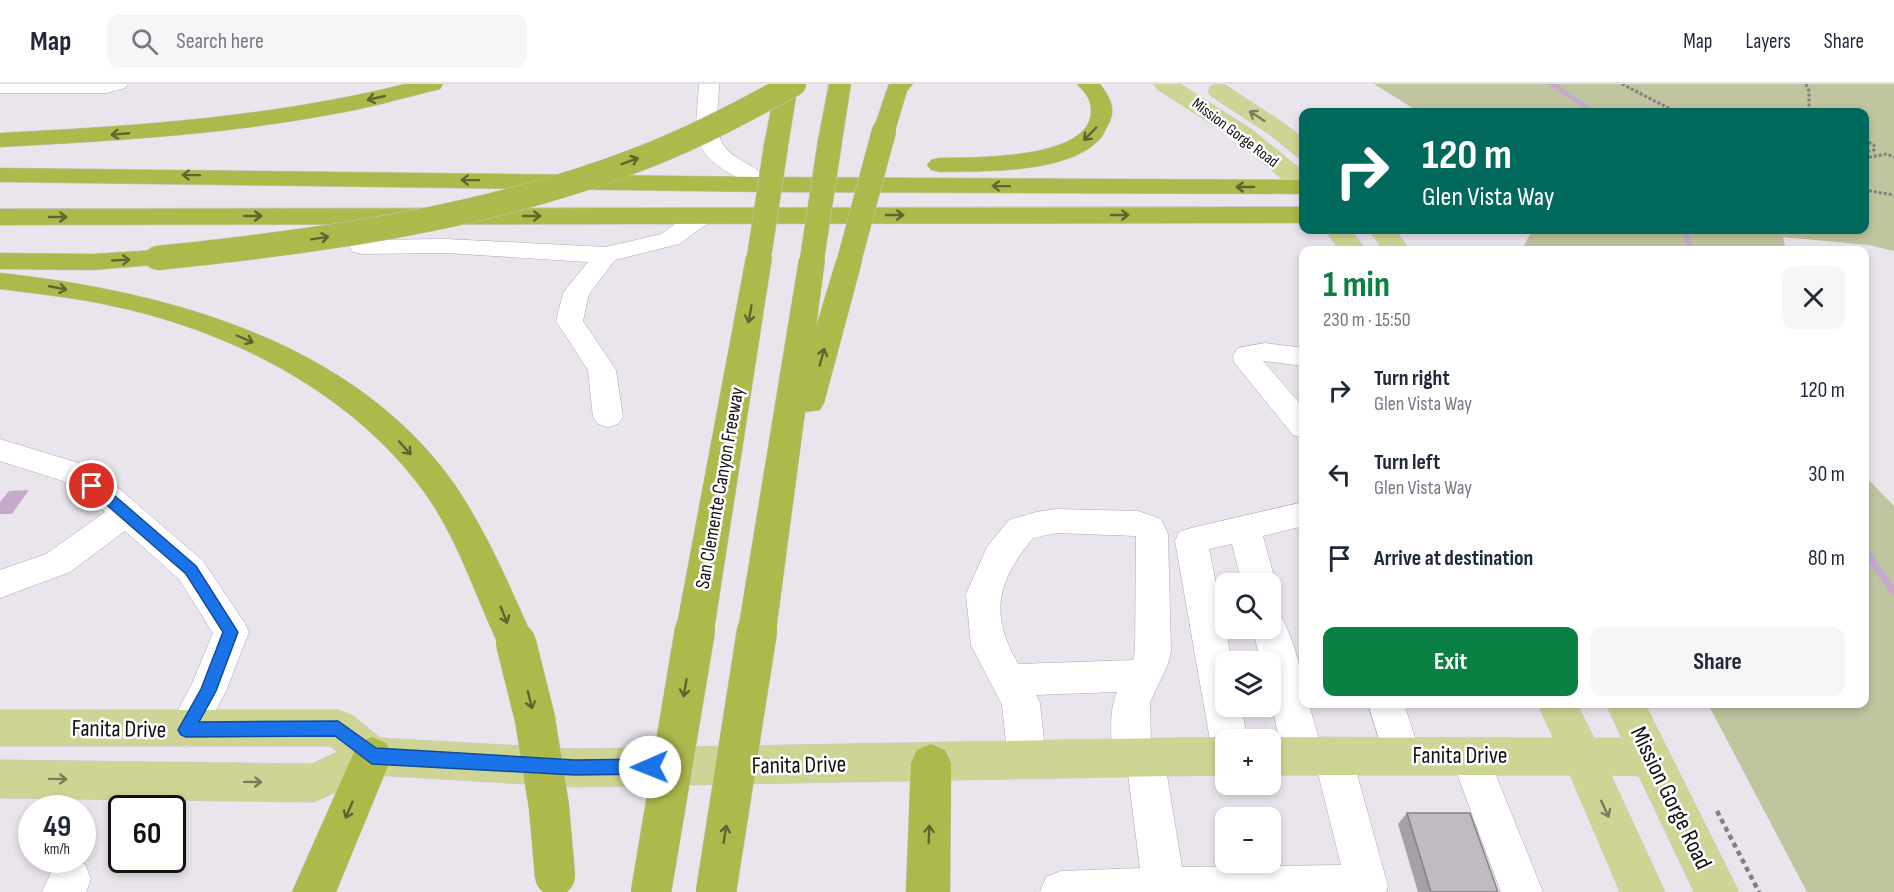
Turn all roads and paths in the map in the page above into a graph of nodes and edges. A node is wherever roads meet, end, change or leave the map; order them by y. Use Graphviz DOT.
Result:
graph roads {
  1 [pos="118,84"];
  2 [pos="432,84"];
  3 [pos="709,84"];
  4 [pos="787,84"];
  5 [pos="794,84"];
  6 [pos="840,84"];
  7 [pos="902,84"];
  8 [pos="1088,84"];
  9 [pos="1165,84"];
  10 [pos="1208,84"];
  11 [pos="1622,84"];
  12 [pos="1806,84"];
  13 [pos="0,87"];
  14 [pos="1668,108"];
  15 [pos="1809,108"];
  16 [pos="0,140"];
  17 [pos="1869,142"];
  18 [pos="1299,147"];
  19 [pos="1869,151"];
  20 [pos="1869,157"];
  21 [pos="1894,157"];
  22 [pos="0,175"];
  23 [pos="751,176"];
  24 [pos="627,182"];
  25 [pos="1299,182"];
  26 [pos="1299,186"];
  27 [pos="1869,191"];
  28 [pos="1894,195"];
  29 [pos="1299,214"];
  30 [pos="702,216"];
  31 [pos="0,217"];
  32 [pos="362,247"];
  33 [pos="606,255"];
  34 [pos="0,261"];
  35 [pos="0,281"];
  36 [pos="1299,356"];
  37 [pos="608,417"];
  38 [pos="1299,422"];
  39 [pos="0,450"];
  40 [pos="124,514"];
  41 [pos="1299,515"];
  42 [pos="1244,527"];
  43 [pos="771,534"];
  44 [pos="1256,573"];
  45 [pos="0,584"];
  46 [pos="1273,639"];
  47 [pos="1143,675"];
  48 [pos="1008,680"];
  49 [pos="1387,708"];
  50 [pos="1560,708"];
  51 [pos="1627,708"];
  52 [pos="0,728"];
  53 [pos="1227,729"];
  54 [pos="186,730"];
  55 [pos="1402,755"];
  56 [pos="1469,755"];
  57 [pos="372,756"];
  58 [pos="1215,756"];
  59 [pos="1302,756"];
  60 [pos="1580,756"];
  61 [pos="1650,757"];
  62 [pos="1138,758"];
  63 [pos="1027,760"];
  64 [pos="931,763"];
  65 [pos="0,778"];
  66 [pos="1717,811"];
  67 [pos="555,884"];
  68 [pos="1164,888"];
  69 [pos="1368,889"];
  70 [pos="314,892"];
  71 [pos="651,892"];
  72 [pos="716,892"];
  73 [pos="928,892"];
  74 [pos="1061,892"];
  75 [pos="1522,892"];
  76 [pos="1642,892"];
  77 [pos="1717,892"];
  78 [pos="1759,892"];
  1 -- 13 [label="street"];
  2 -- 16 [label="highway, one-way"];
  3 -- 23 [label="street"];
  4 -- 71 [label="highway, San Clemente Canyon Freeway, one-way, bridge"];
  34 -- 5 [label="highway, one-way, bridge"];
  6 -- 43 [label="highway, bridge"];
  43 -- 7 [label="highway, one-way, bridge"];
  8 -- 23 [label="highway, one-way"];
  9 -- 25 [label="main road, Mission Gorge Road"];
  18 -- 10 [label="main road, Mission Gorge Road, one-way"];
  11 -- 14 [label="path"];
  12 -- 15 [label="path"];
  17 -- 19 [label="path"];
  20 -- 21 [label="path"];
  24 -- 22 [label="highway, one-way"];
  23 -- 24 [label="highway"];
  26 -- 24 [label="highway, one-way"];
  27 -- 28 [label="path"];
  30 -- 29 [label="highway, one-way"];
  31 -- 30 [label="highway, one-way"];
  30 -- 33 [label="street"];
  32 -- 33 [label="street"];
  33 -- 37 [label="street"];
  35 -- 67 [label="highway, one-way, bridge"];
  36 -- 38 [label="street"];
  39 -- 40 [label="street"];
  40 -- 45 [label="street"];
  40 -- 54 [label="street"];
  41 -- 42 [label="street"];
  42 -- 44 [label="street"];
  42 -- 53 [label="street"];
  72 -- 43 [label="highway, one-way, bridge"];
  46 -- 59 [label="street"];
  47 -- 48 [label="street"];
  47 -- 48 [label="street"];
  47 -- 62 [label="street"];
  48 -- 63 [label="street"];
  49 -- 55 [label="street"];
  50 -- 60 [label="main road"];
  51 -- 61 [label="main road, Mission Gorge Road"];
  52 -- 54 [label="main road, Fanita Drive"];
  54 -- 57 [label="main road, Fanita Drive"];
  55 -- 56 [label="main road, Fanita Drive"];
  55 -- 59 [label="main road, Fanita Drive"];
  56 -- 60 [label="main road, Fanita Drive"];
  56 -- 75 [label="street"];
  57 -- 64 [label="main road, Fanita Drive"];
  65 -- 57 [label="main road, Fanita Drive, one-way"];
  57 -- 70 [label="highway, one-way"];
  58 -- 62 [label="main road, Fanita Drive"];
  59 -- 69 [label="street"];
  60 -- 61 [label="main road, Fanita Drive"];
  60 -- 76 [label="main road, one-way"];
  61 -- 77 [label="main road, Mission Gorge Road"];
  62 -- 63 [label="main road, Fanita Drive"];
  62 -- 68 [label="street"];
  63 -- 64 [label="main road, Fanita Drive"];
  73 -- 64 [label="highway, one-way"];
  66 -- 78 [label="path"];
  68 -- 69 [label="street"];
  68 -- 74 [label="street"];
}
